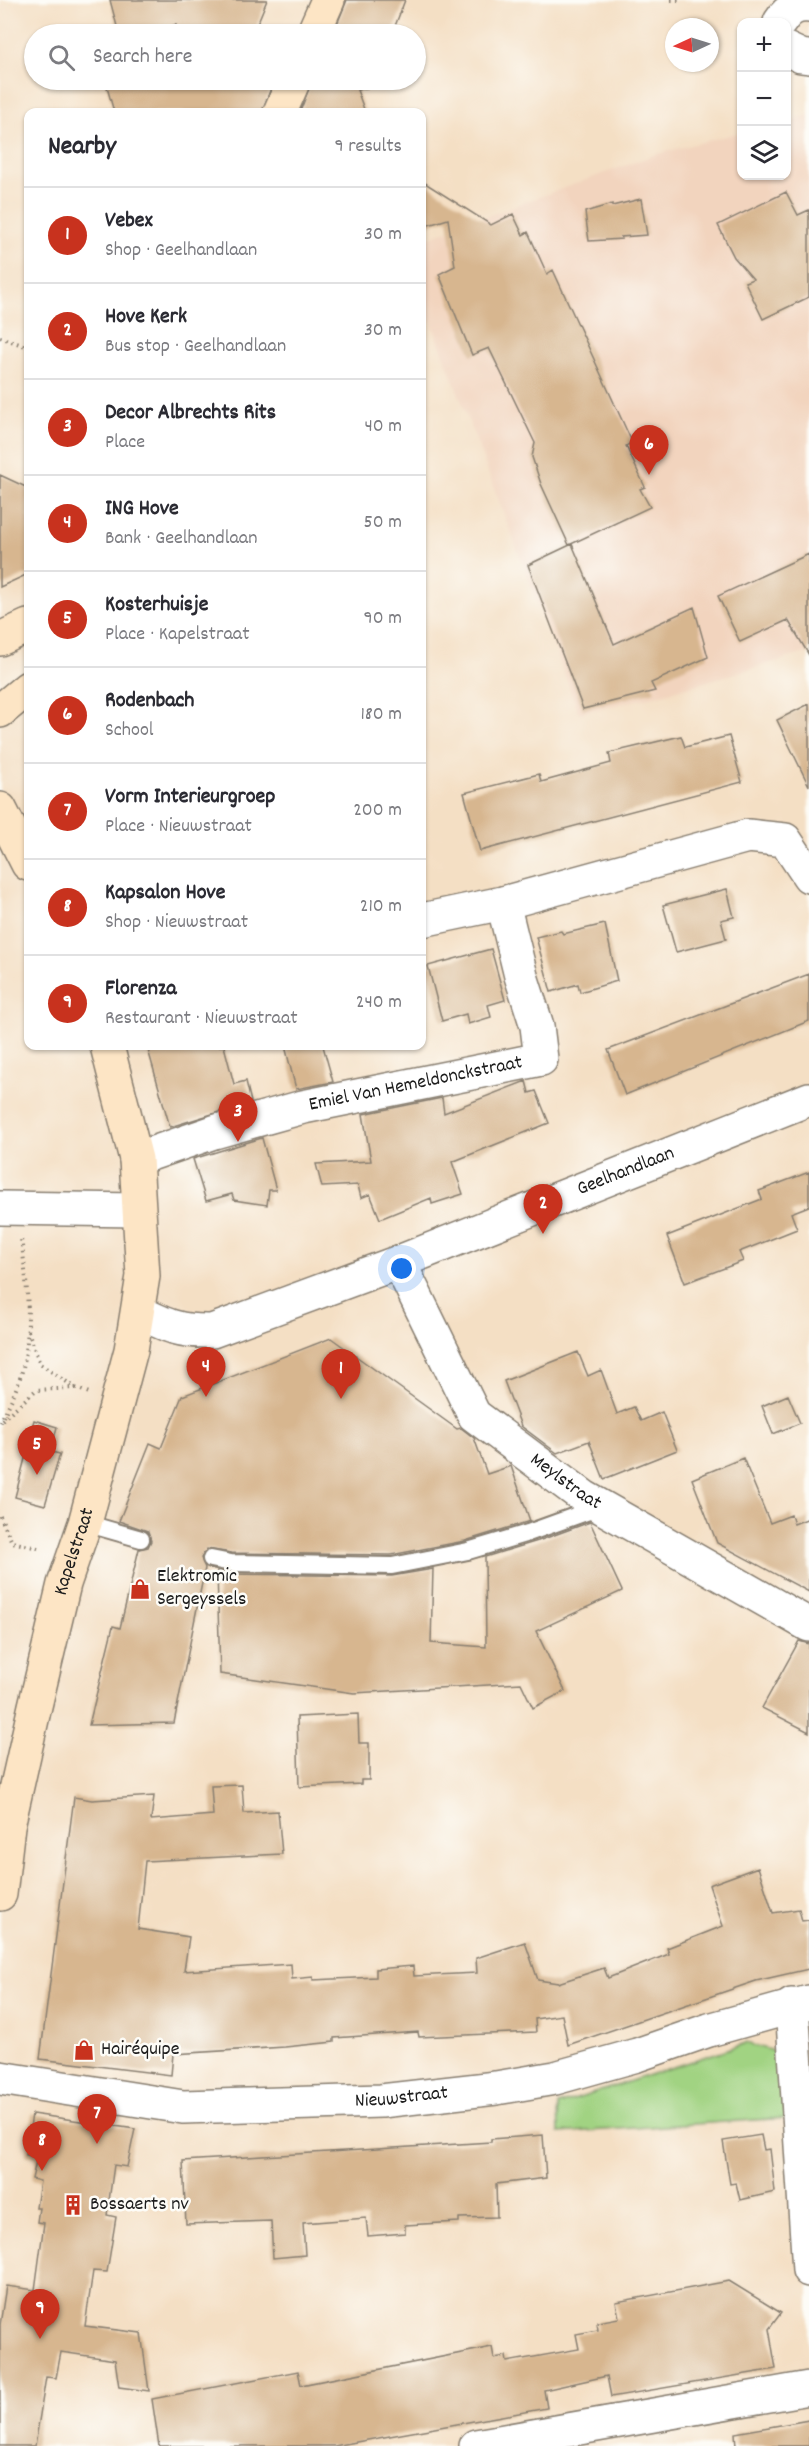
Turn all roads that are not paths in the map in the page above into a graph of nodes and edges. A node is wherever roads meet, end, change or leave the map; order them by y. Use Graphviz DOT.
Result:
graph roads {
  1 [pos="328,0"];
  2 [pos="809,6"];
  3 [pos="783,18"];
  4 [pos="317,24"];
  5 [pos="791,51"];
  6 [pos="809,57"];
  7 [pos="290,90"];
  8 [pos="282,108"];
  9 [pos="24,628"];
  10 [pos="0,639"];
  11 [pos="24,691"];
  12 [pos="0,711"];
  13 [pos="0,809"];
  14 [pos="24,856"];
  15 [pos="809,876"];
  16 [pos="503,903"];
  17 [pos="426,920"];
  18 [pos="108,1050"];
  19 [pos="809,1099"];
  20 [pos="136,1159"];
  21 [pos="8,1208"];
  22 [pos="138,1210"];
  23 [pos="399,1262"];
  24 [pos="139,1312"];
  25 [pos="600,1506"];
  26 [pos="85,1523"];
  27 [pos="141,1539"];
  28 [pos="211,1559"];
  29 [pos="809,1625"];
  30 [pos="0,1894"];
  31 [pos="800,2003"];
  32 [pos="0,2078"];
  33 [pos="809,2270"];
  34 [pos="809,2388"];
  35 [pos="476,2446"];
  1 -- 4 [label="street"];
  2 -- 3 [label="street"];
  5 -- 6 [label="street"];
  7 -- 8 [label="street"];
  9 -- 10 [label="street"];
  11 -- 12 [label="street"];
  13 -- 14 [label="street"];
  15 -- 16 [label="street"];
  16 -- 17 [label="street"];
  16 -- 20 [label="street, Emiel Van Hemeldonckstraat"];
  18 -- 20 [label="street, Kapelstraat"];
  19 -- 23 [label="street, Geelhandlaan"];
  20 -- 22 [label="street, Kapelstraat"];
  21 -- 22 [label="street"];
  22 -- 24 [label="street, Kapelstraat"];
  23 -- 24 [label="street, Geelhandlaan"];
  23 -- 25 [label="street, Meylstraat"];
  24 -- 26 [label="street, Kapelstraat"];
  25 -- 28 [label="lane"];
  25 -- 29 [label="street, Meylstraat"];
  26 -- 27 [label="lane"];
  26 -- 30 [label="street, Kapelstraat"];
  31 -- 32 [label="street, Nieuwstraat"];
  31 -- 33 [label="street, Nieuwstraat"];
  34 -- 35 [label="street"];
}
